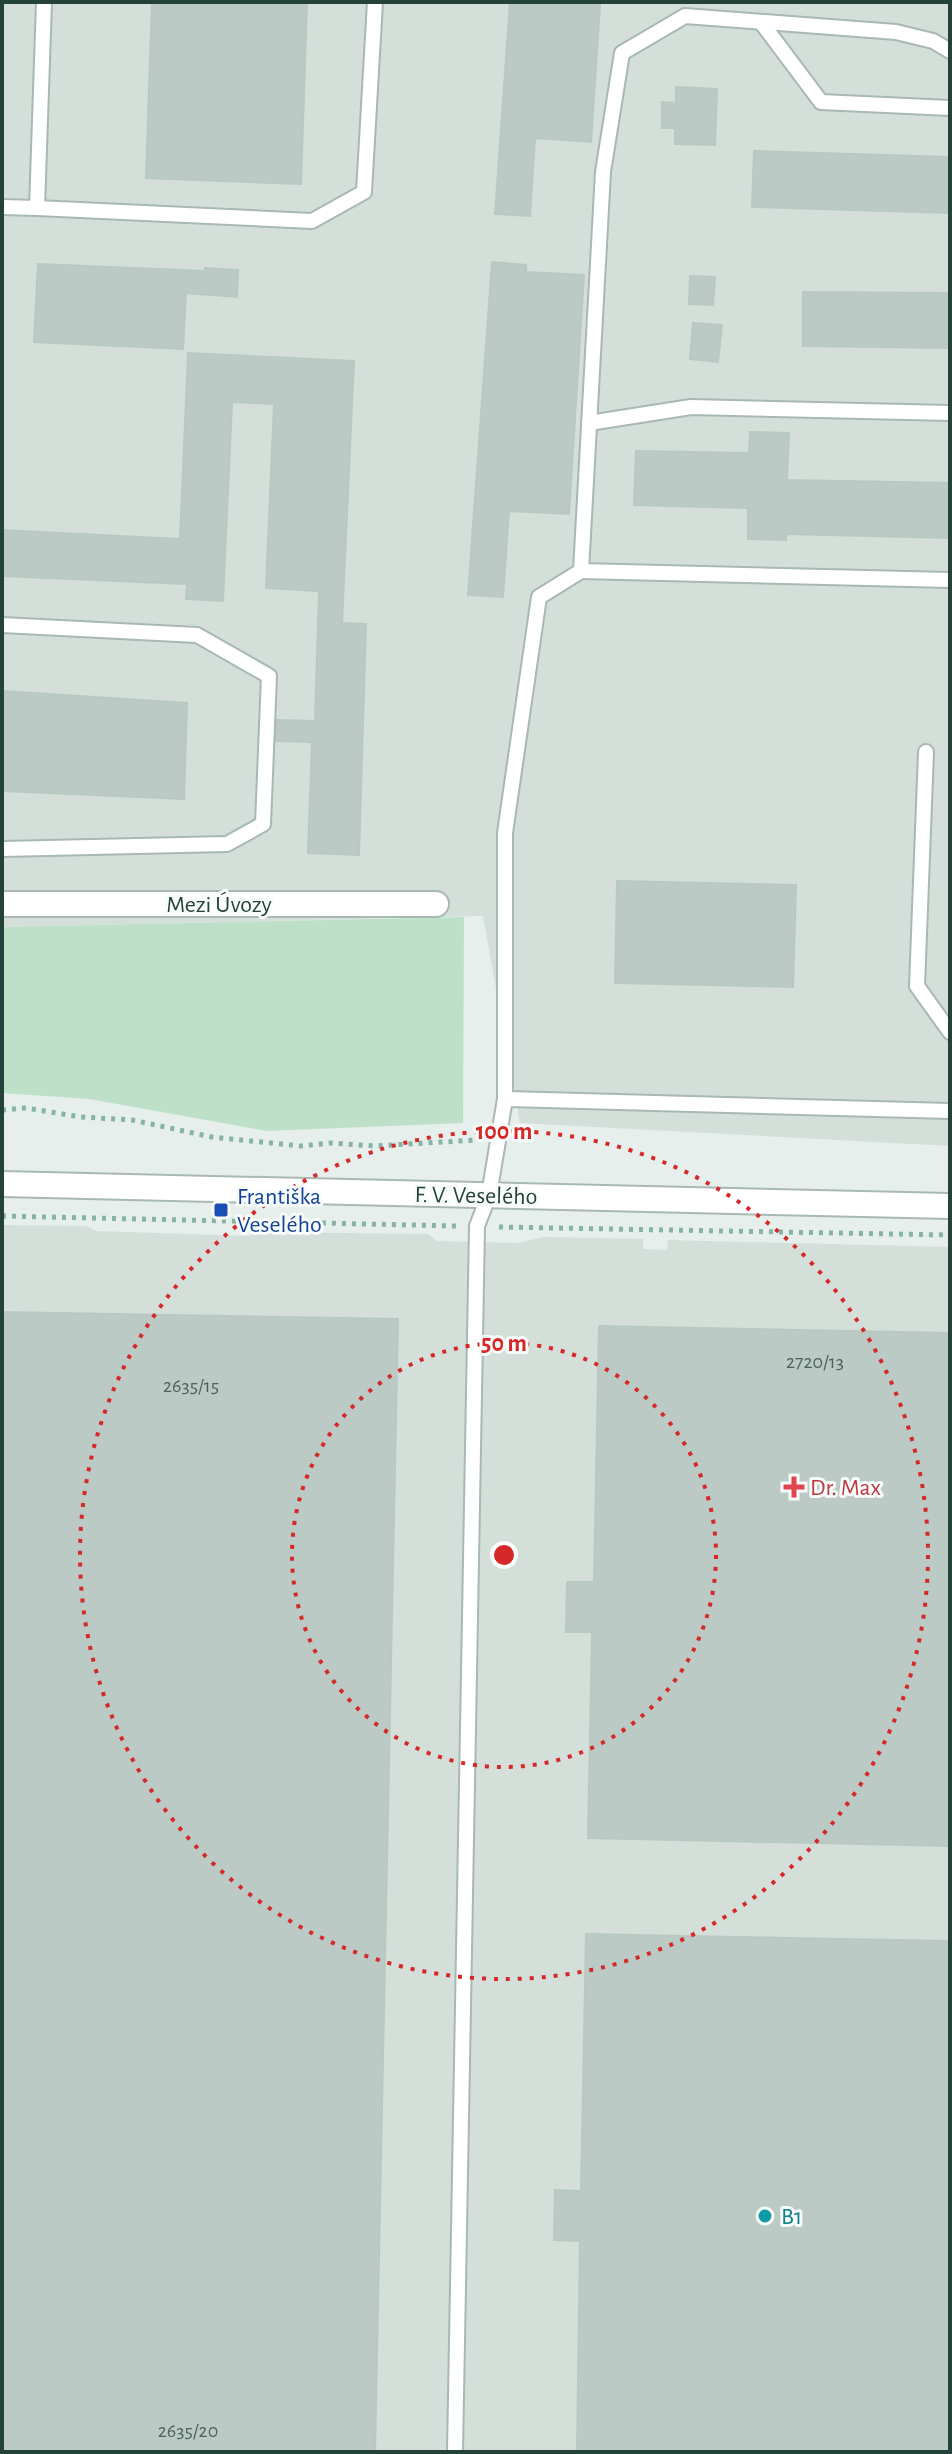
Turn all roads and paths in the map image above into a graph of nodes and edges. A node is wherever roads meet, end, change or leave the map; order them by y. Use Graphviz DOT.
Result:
graph roads {
  1 [pos="44,2"];
  2 [pos="375,2"];
  3 [pos="761,22"];
  4 [pos="950,51"];
  5 [pos="950,108"];
  6 [pos="2,207"];
  7 [pos="37,208"];
  8 [pos="950,413"];
  9 [pos="589,423"];
  10 [pos="581,571"];
  11 [pos="950,580"];
  12 [pos="2,625"];
  13 [pos="926,752"];
  14 [pos="2,849"];
  15 [pos="2,904"];
  16 [pos="436,904"];
  17 [pos="950,1032"];
  18 [pos="505,1099"];
  19 [pos="2,1110"];
  20 [pos="950,1111"];
  21 [pos="500,1139"];
  22 [pos="2,1184"];
  23 [pos="489,1195"];
  24 [pos="950,1206"];
  25 [pos="455,2452"];
  1 -- 7 [label="lane"];
  2 -- 7 [label="lane"];
  3 -- 4 [label="lane"];
  3 -- 5 [label="lane"];
  3 -- 9 [label="lane"];
  6 -- 7 [label="lane"];
  8 -- 9 [label="lane"];
  9 -- 10 [label="lane"];
  10 -- 11 [label="lane"];
  10 -- 18 [label="lane"];
  12 -- 14 [label="lane"];
  13 -- 17 [label="lane"];
  15 -- 16 [label="street, Mezi Úvozy"];
  18 -- 20 [label="lane"];
  18 -- 21 [label="lane"];
  19 -- 21 [label="path"];
  21 -- 23 [label="lane"];
  22 -- 23 [label="street, F. V. Veselého"];
  23 -- 24 [label="street, F. V. Veselého"];
  23 -- 25 [label="lane"];
}
